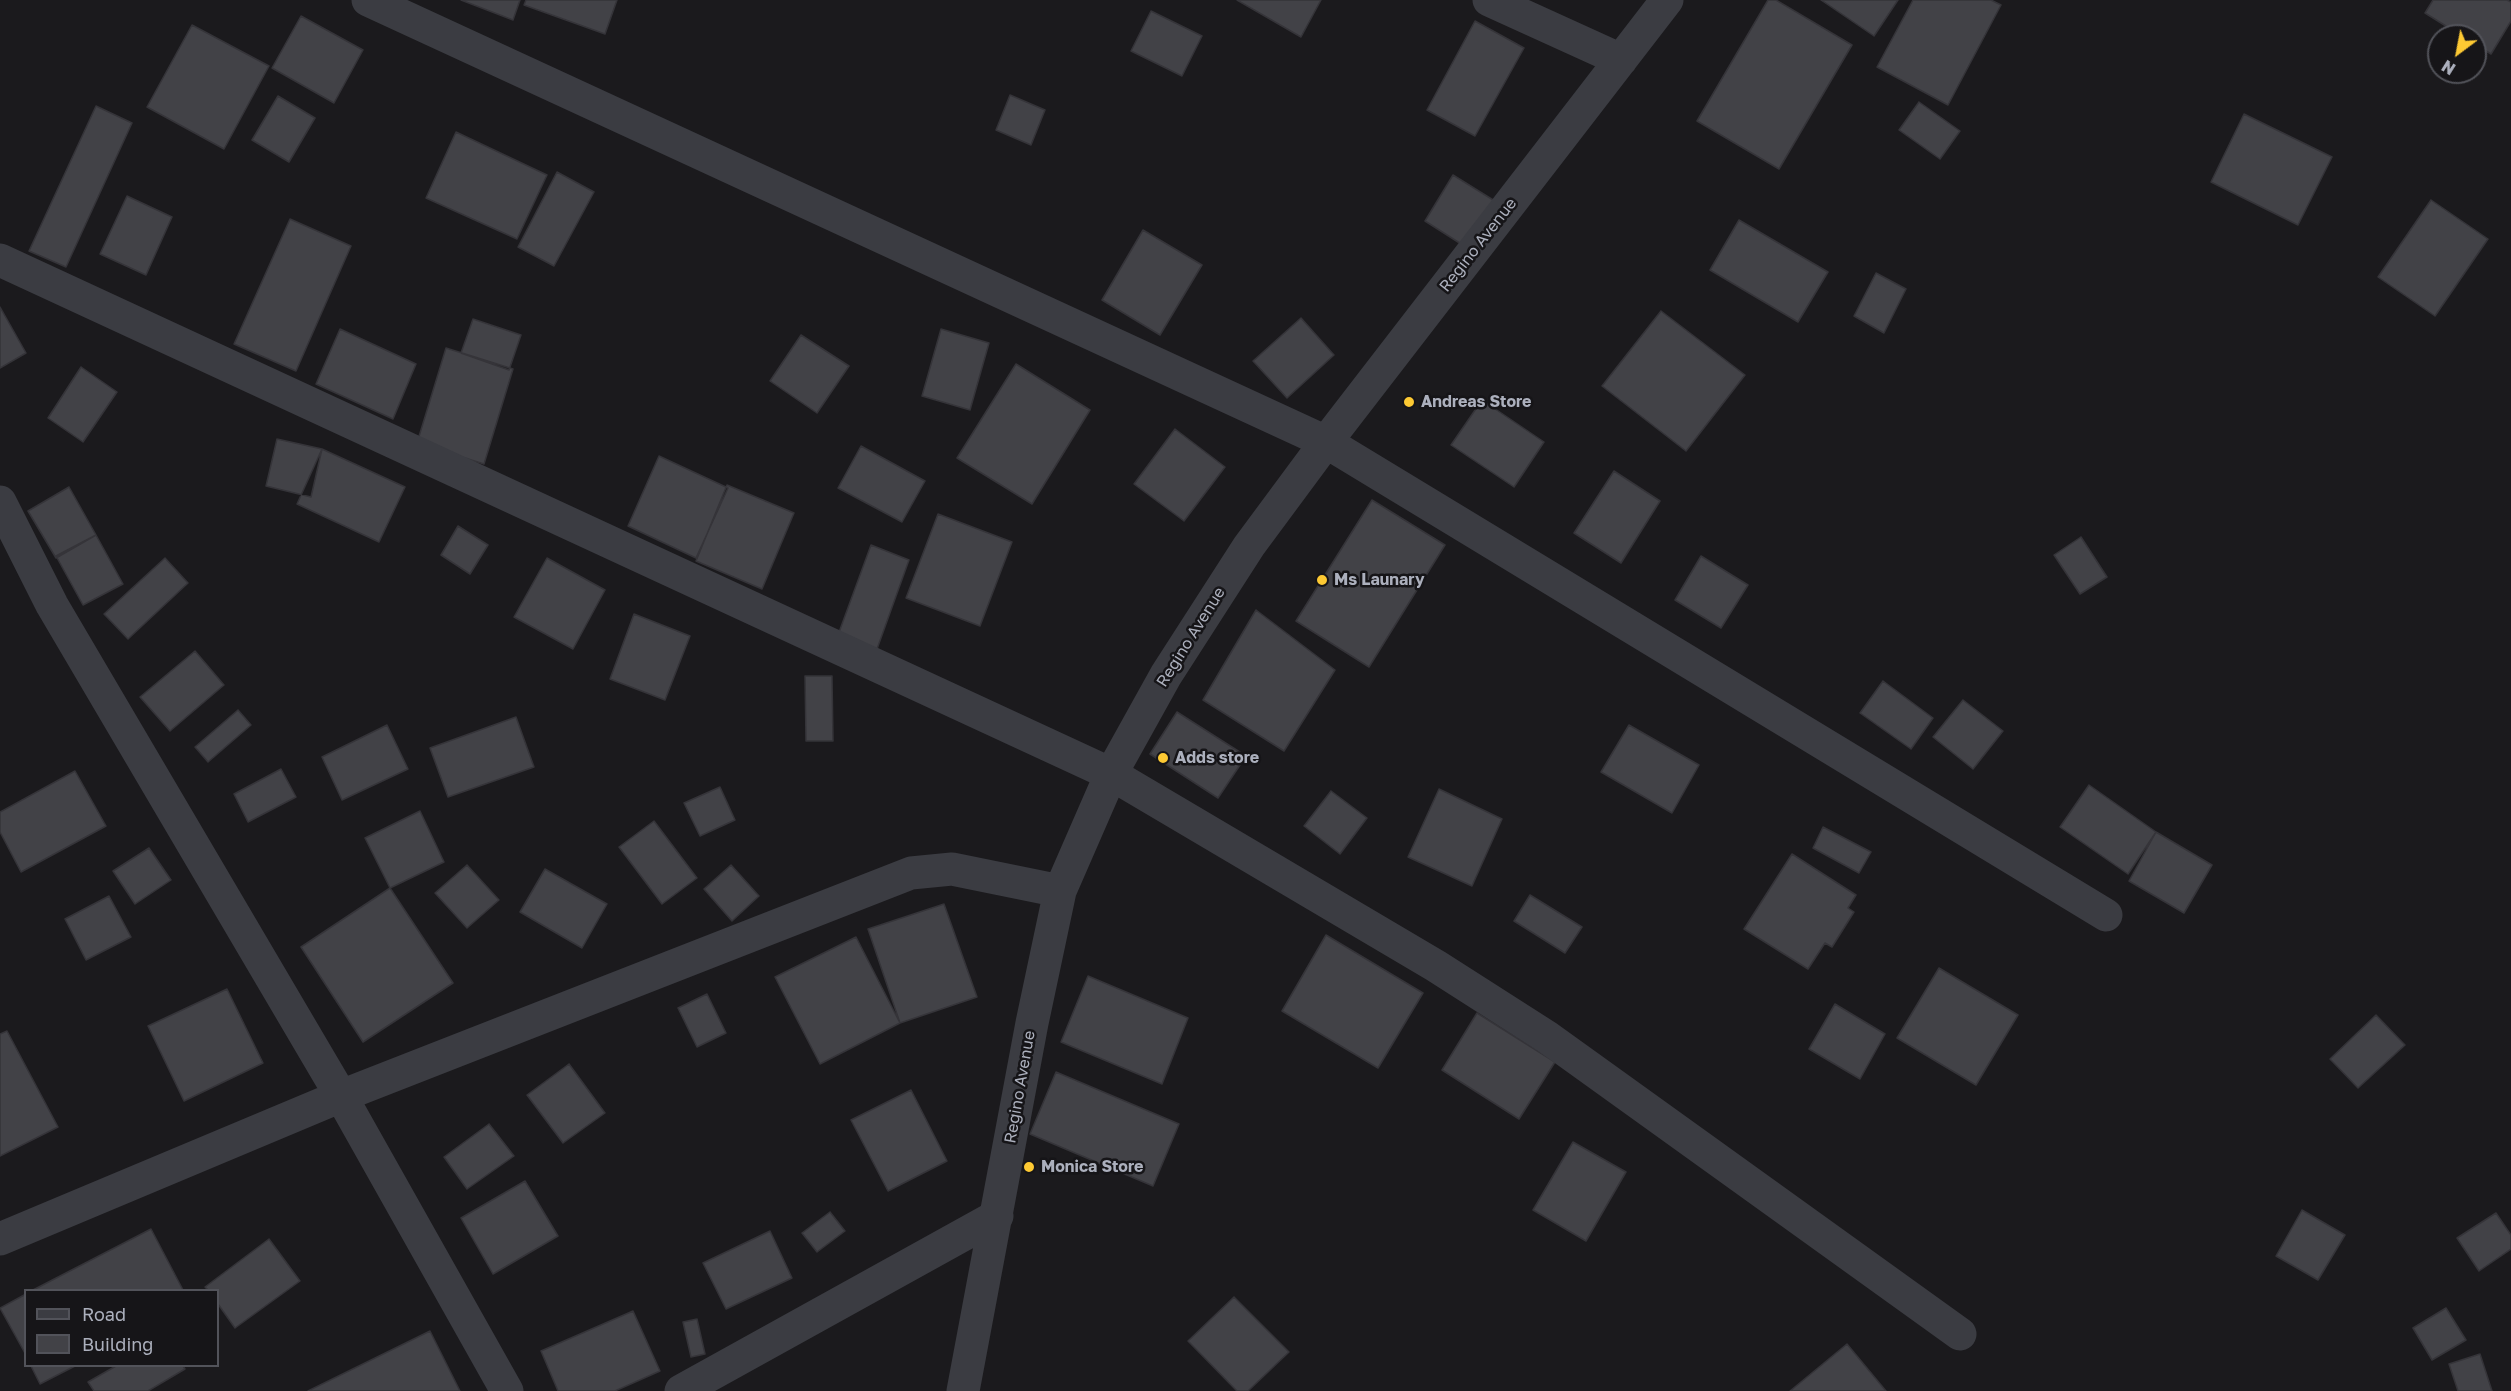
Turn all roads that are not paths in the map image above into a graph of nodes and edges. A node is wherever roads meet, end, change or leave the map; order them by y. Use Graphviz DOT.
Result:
graph roads {
  1 [pos="368,0"];
  2 [pos="1489,0"];
  3 [pos="1667,0"];
  4 [pos="1621,60"];
  5 [pos="0,260"];
  6 [pos="1326,442"];
  7 [pos="0,502"];
  8 [pos="1111,774"];
  9 [pos="1060,891"];
  10 [pos="2106,915"];
  11 [pos="341,1096"];
  12 [pos="997,1216"];
  13 [pos="0,1239"];
  14 [pos="1960,1334"];
  15 [pos="507,1391"];
  16 [pos="681,1391"];
  17 [pos="963,1391"];
  1 -- 6 [label="street"];
  2 -- 4 [label="street"];
  3 -- 4 [label="street, Regino Avenue"];
  4 -- 6 [label="street, Regino Avenue"];
  5 -- 8 [label="street"];
  6 -- 8 [label="street, Regino Avenue"];
  6 -- 10 [label="street"];
  7 -- 11 [label="street"];
  8 -- 9 [label="street, Regino Avenue"];
  8 -- 14 [label="street"];
  9 -- 11 [label="street"];
  9 -- 12 [label="street, Regino Avenue"];
  11 -- 13 [label="street"];
  11 -- 15 [label="street"];
  12 -- 16 [label="street"];
  12 -- 17 [label="street, Regino Avenue"];
}
